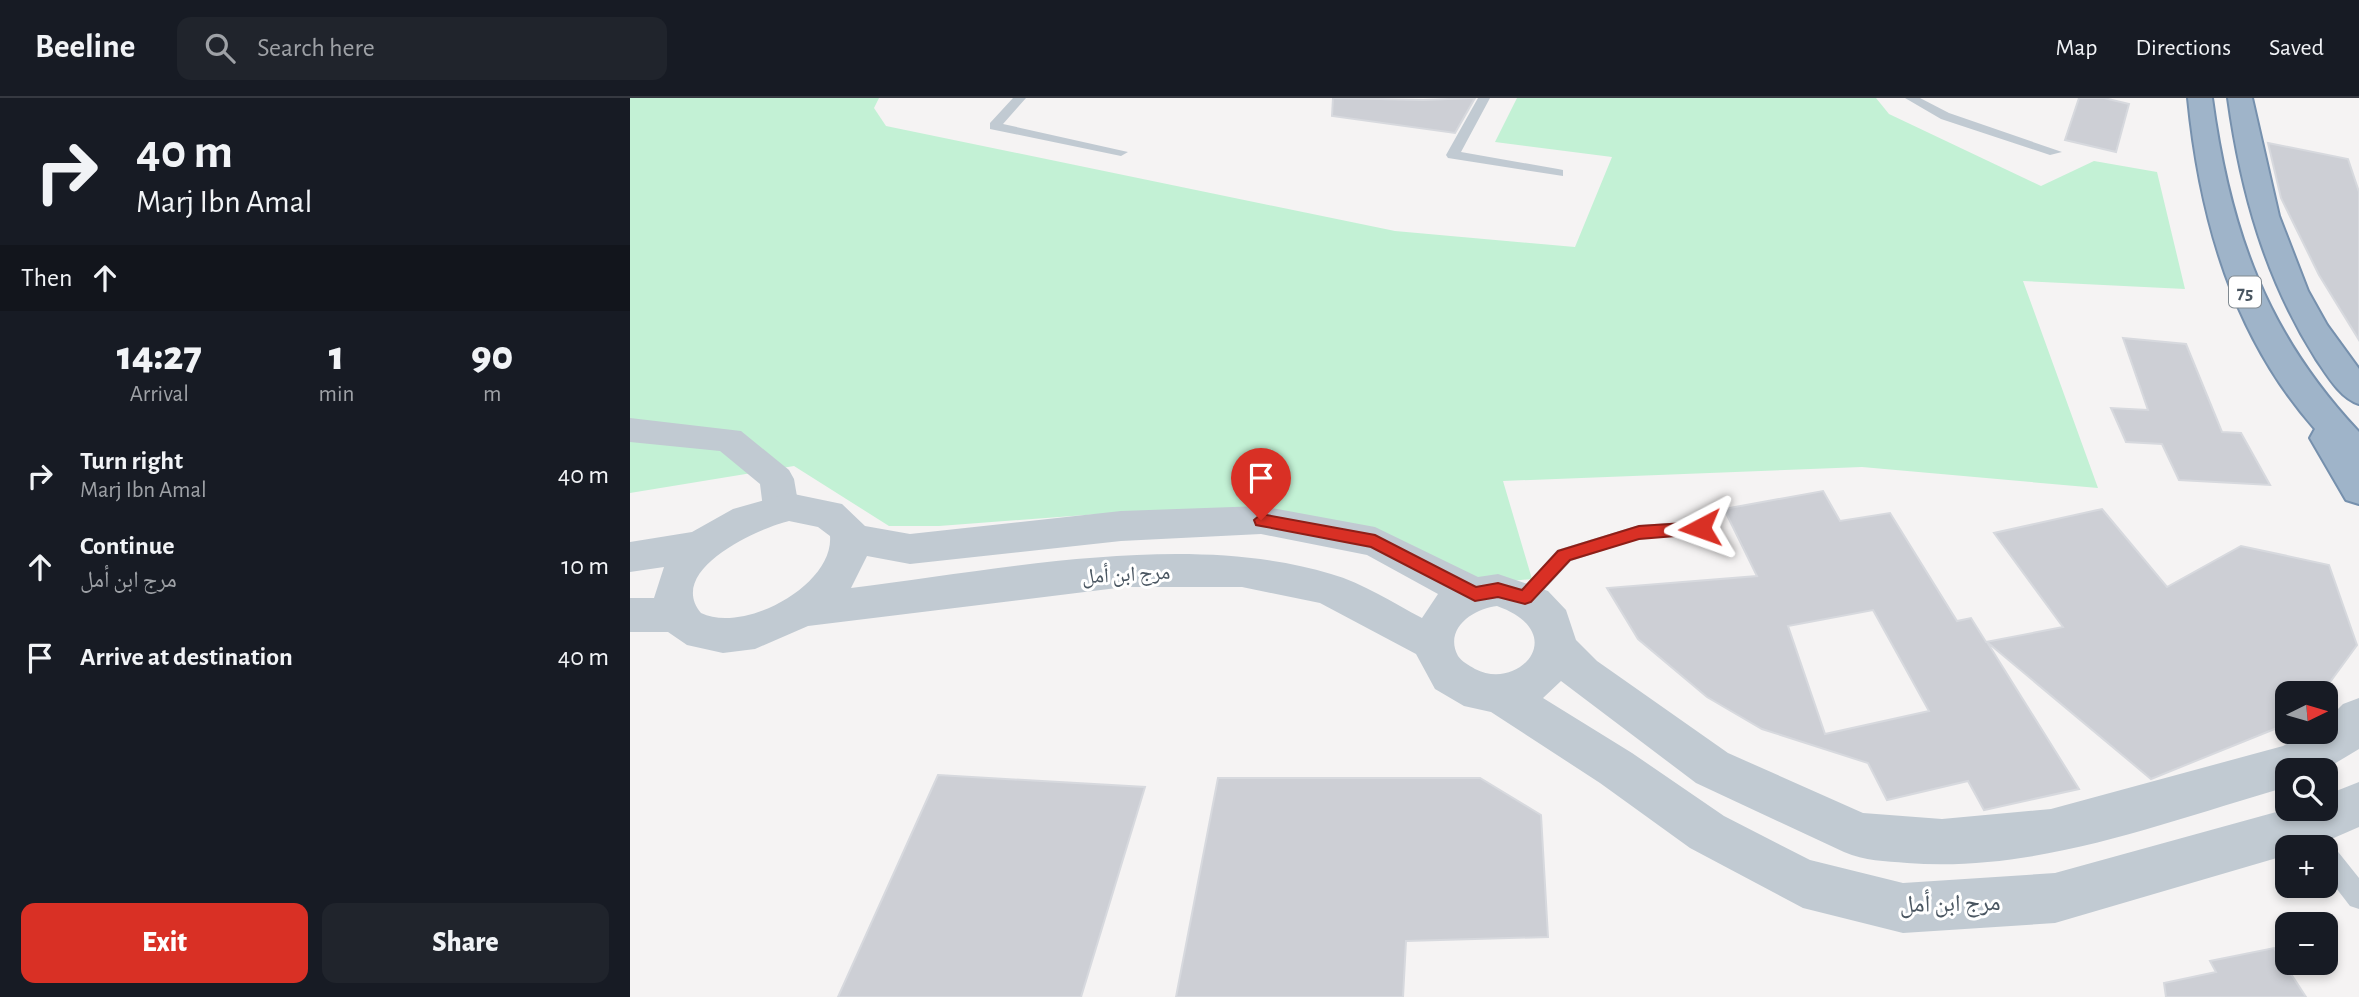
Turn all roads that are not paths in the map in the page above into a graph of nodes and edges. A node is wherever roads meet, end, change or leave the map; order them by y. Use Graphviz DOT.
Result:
graph roads {
  1 [pos="1020,98"];
  2 [pos="1484,98"];
  3 [pos="1911,98"];
  4 [pos="2200,98"];
  5 [pos="2240,98"];
  6 [pos="1121,152"];
  7 [pos="2055,152"];
  8 [pos="1558,173"];
  9 [pos="2326,352"];
  10 [pos="2284,364"];
  11 [pos="2359,384"];
  12 [pos="2359,392"];
  13 [pos="630,430"];
  14 [pos="2359,455"];
  15 [pos="2359,491"];
  16 [pos="781,508"];
  17 [pos="1700,528"];
  18 [pos="850,538"];
  19 [pos="703,546"];
  20 [pos="630,557"];
  21 [pos="1475,594"];
  22 [pos="1525,597"];
  23 [pos="804,610"];
  24 [pos="630,615"];
  25 [pos="678,615"];
  26 [pos="1435,644"];
  27 [pos="1556,649"];
  28 [pos="1499,694"];
  29 [pos="2359,718"];
  30 [pos="2359,804"];
  31 [pos="2326,835"];
  32 [pos="2275,852"];
  33 [pos="2338,871"];
  34 [pos="2359,897"];
  1 -- 6 [label="lane"];
  2 -- 8 [label="lane"];
  3 -- 7 [label="lane"];
  4 -- 10 [label="highway, 75"];
  5 -- 9 [label="highway, 75"];
  9 -- 11 [label="highway"];
  9 -- 12 [label="highway, 75"];
  10 -- 14 [label="highway, 75"];
  10 -- 15 [label="highway"];
  13 -- 16 [label="street"];
  16 -- 18 [label="street"];
  16 -- 19 [label="street"];
  17 -- 22 [label="lane"];
  18 -- 21 [label="street"];
  18 -- 23 [label="street"];
  19 -- 20 [label="street"];
  19 -- 25 [label="street"];
  21 -- 22 [label="street"];
  21 -- 26 [label="street"];
  22 -- 27 [label="street"];
  23 -- 25 [label="street"];
  23 -- 26 [label="street, مرج ابن أمل"];
  24 -- 25 [label="street"];
  26 -- 28 [label="street"];
  27 -- 28 [label="street"];
  27 -- 29 [label="street"];
  28 -- 32 [label="street, مرج ابن أمل"];
  30 -- 31 [label="street, مرج ابن أمل"];
  33 -- 34 [label="lane"];
}
